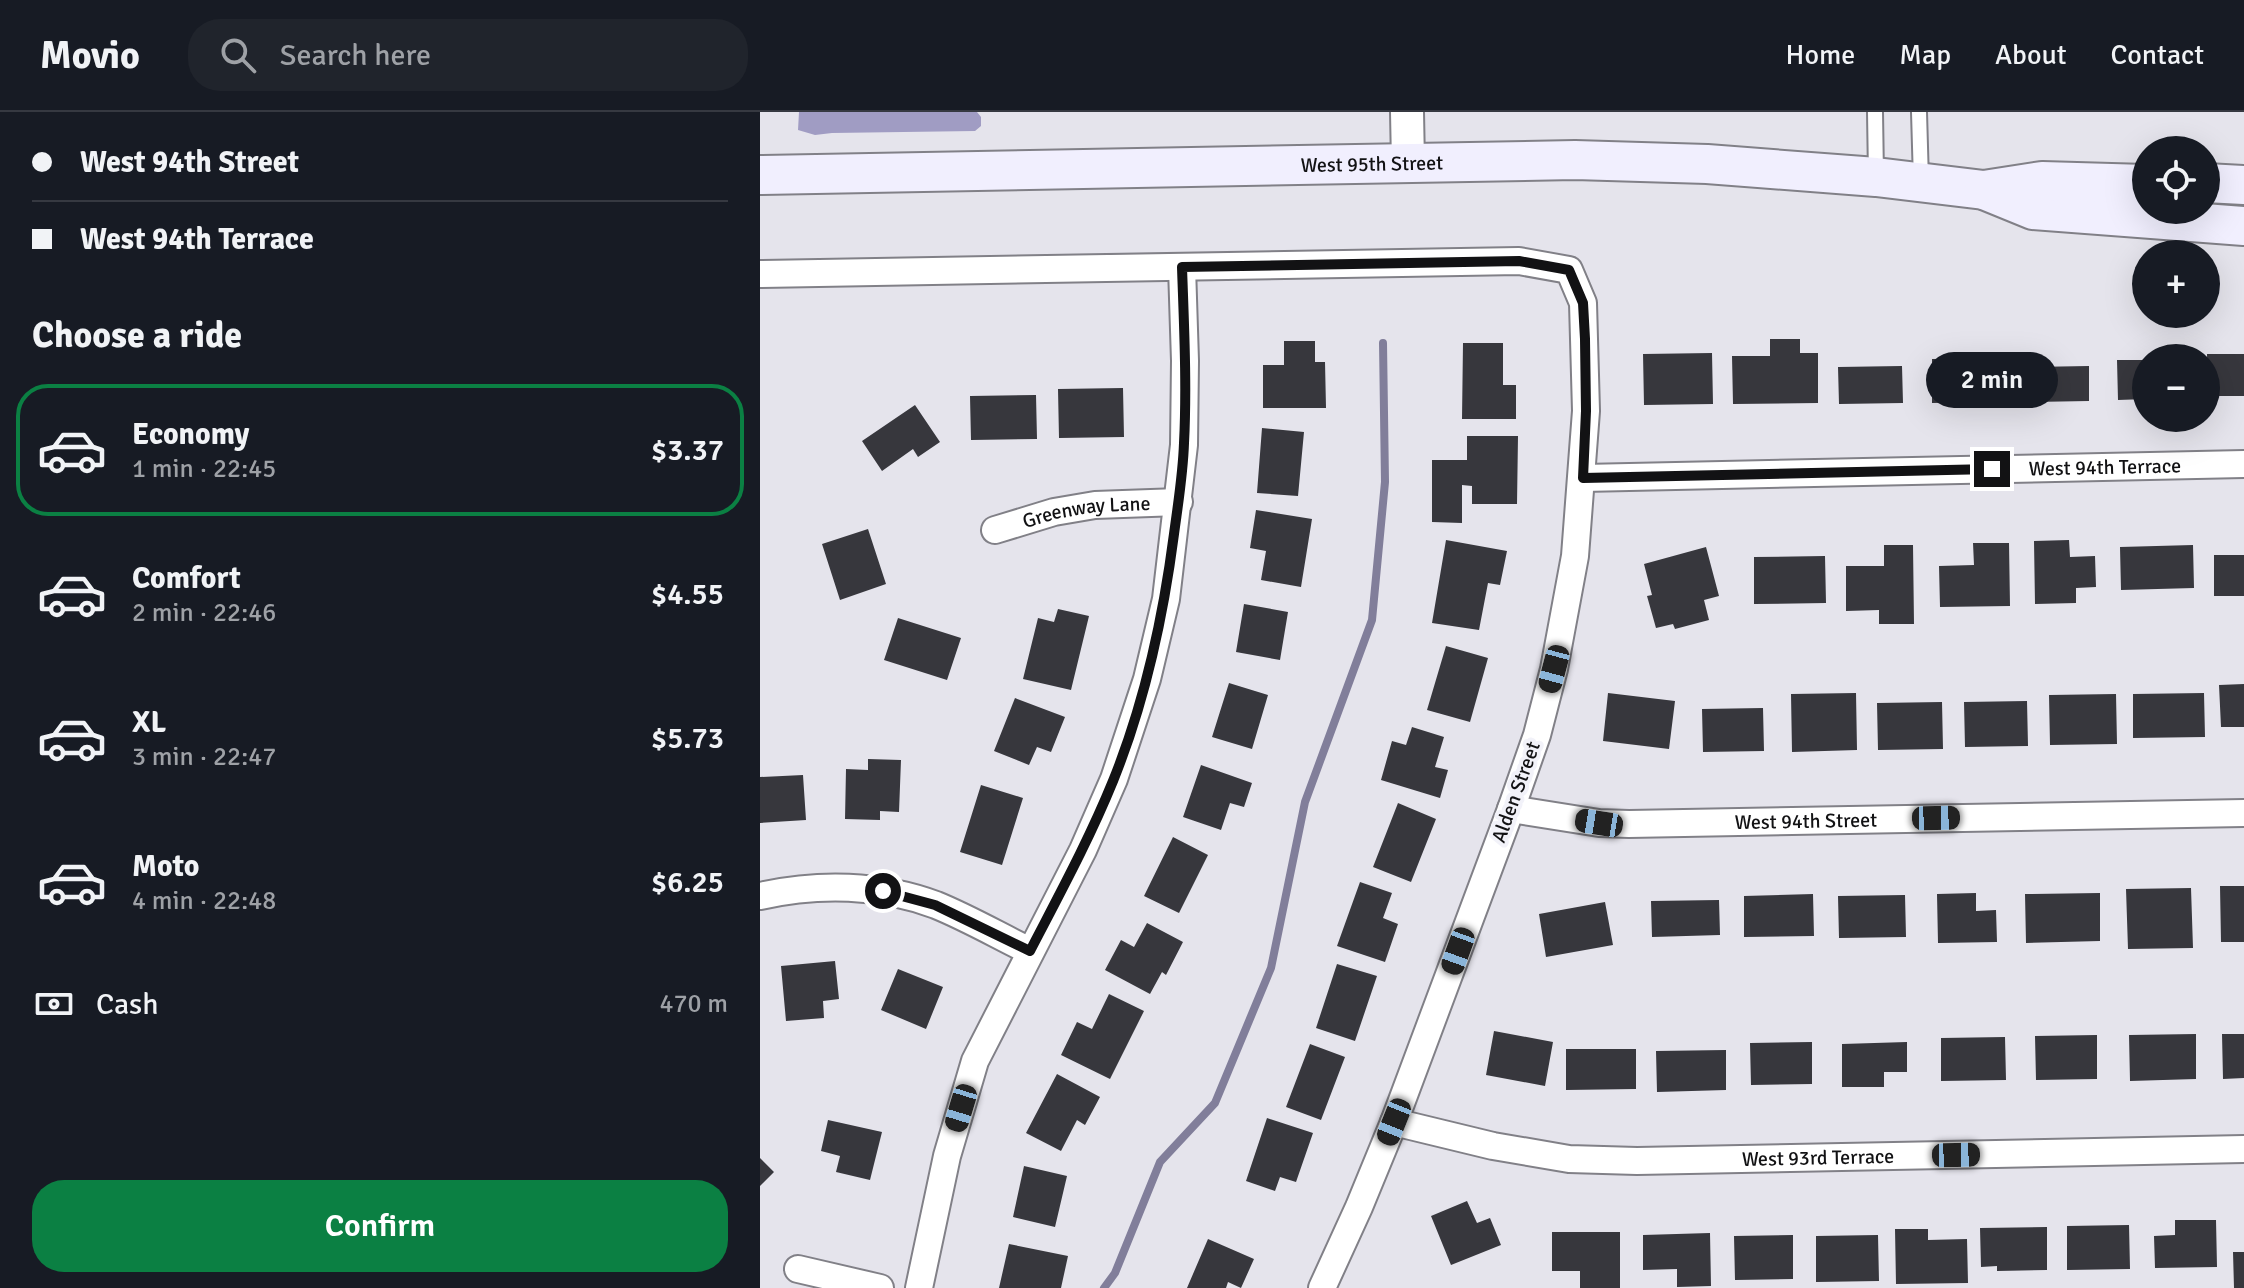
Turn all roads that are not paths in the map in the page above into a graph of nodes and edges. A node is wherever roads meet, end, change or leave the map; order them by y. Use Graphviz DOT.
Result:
graph roads {
  1 [pos="1407,112"];
  2 [pos="1875,112"];
  3 [pos="1919,112"];
  4 [pos="1408,163"];
  5 [pos="760,175"];
  6 [pos="1876,177"];
  7 [pos="1921,182"];
  8 [pos="2132,184"];
  9 [pos="2220,184"];
  10 [pos="2244,185"];
  11 [pos="1984,190"];
  12 [pos="2244,226"];
  13 [pos="1182,267"];
  14 [pos="760,274"];
  15 [pos="2244,464"];
  16 [pos="1583,478"];
  17 [pos="1179,502"];
  18 [pos="995,530"];
  19 [pos="1511,809"];
  20 [pos="2244,813"];
  21 [pos="760,896"];
  22 [pos="1030,951"];
  23 [pos="1394,1122"];
  24 [pos="2244,1149"];
  25 [pos="798,1269"];
  26 [pos="880,1288"];
  27 [pos="919,1288"];
  28 [pos="1322,1288"];
  1 -- 4 [label="street"];
  2 -- 6 [label="lane"];
  3 -- 7 [label="lane"];
  4 -- 5 [label="main road, West 95th Street"];
  4 -- 6 [label="main road, West 95th Street"];
  6 -- 7 [label="main road, West 95th Street"];
  7 -- 11 [label="main road, West 95th Street"];
  8 -- 11 [label="main road, West 95th Street"];
  9 -- 10 [label="main road"];
  11 -- 12 [label="main road, West 95th Street"];
  13 -- 14 [label="street"];
  13 -- 16 [label="street, Alden Street"];
  13 -- 17 [label="street, Greenway Lane"];
  15 -- 16 [label="street, West 94th Terrace"];
  16 -- 19 [label="street, Alden Street"];
  17 -- 18 [label="street, Greenway Lane"];
  17 -- 22 [label="street, Greenway Lane"];
  19 -- 20 [label="street, West 94th Street"];
  19 -- 23 [label="street, Alden Street"];
  21 -- 22 [label="street"];
  22 -- 27 [label="street, Greenway Lane"];
  23 -- 24 [label="street, West 93rd Terrace"];
  23 -- 28 [label="street, Alden Street"];
  25 -- 26 [label="street"];
}
